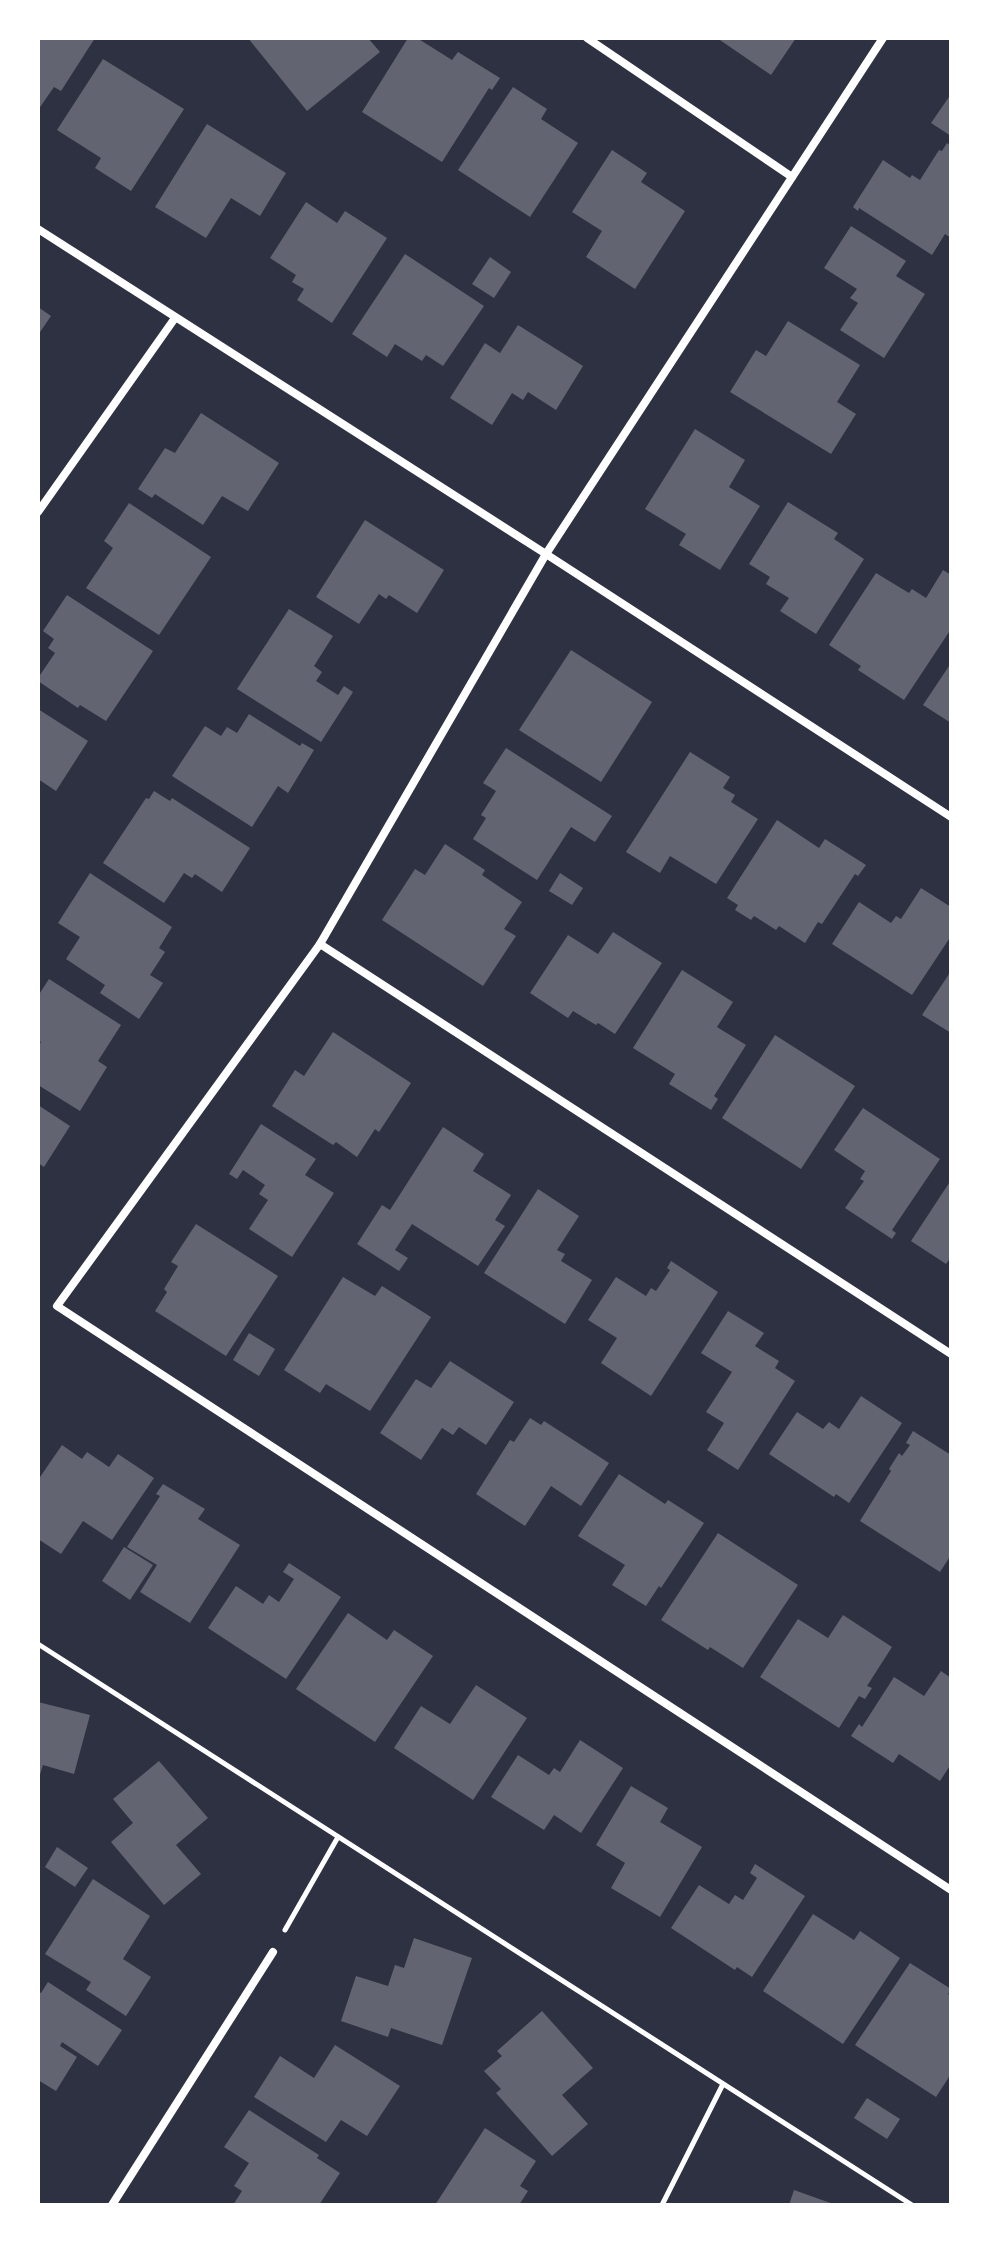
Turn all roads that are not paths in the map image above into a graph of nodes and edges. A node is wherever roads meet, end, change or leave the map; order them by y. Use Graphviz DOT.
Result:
graph roads {
  1 [pos="587,38"];
  2 [pos="883,38"];
  3 [pos="792,177"];
  4 [pos="38,229"];
  5 [pos="175,318"];
  6 [pos="38,512"];
  7 [pos="546,554"];
  8 [pos="951,817"];
  9 [pos="320,944"];
  10 [pos="951,1354"];
  11 [pos="951,1890"];
  12 [pos="273,1952"];
  13 [pos="112,2205"];
  1 -- 3 [label="street"];
  2 -- 3 [label="street"];
  3 -- 7 [label="street"];
  4 -- 5 [label="street"];
  5 -- 6 [label="street"];
  5 -- 7 [label="street"];
  7 -- 8 [label="street"];
  7 -- 9 [label="street"];
  9 -- 10 [label="street"];
  9 -- 11 [label="street"];
  12 -- 13 [label="street"];
}
